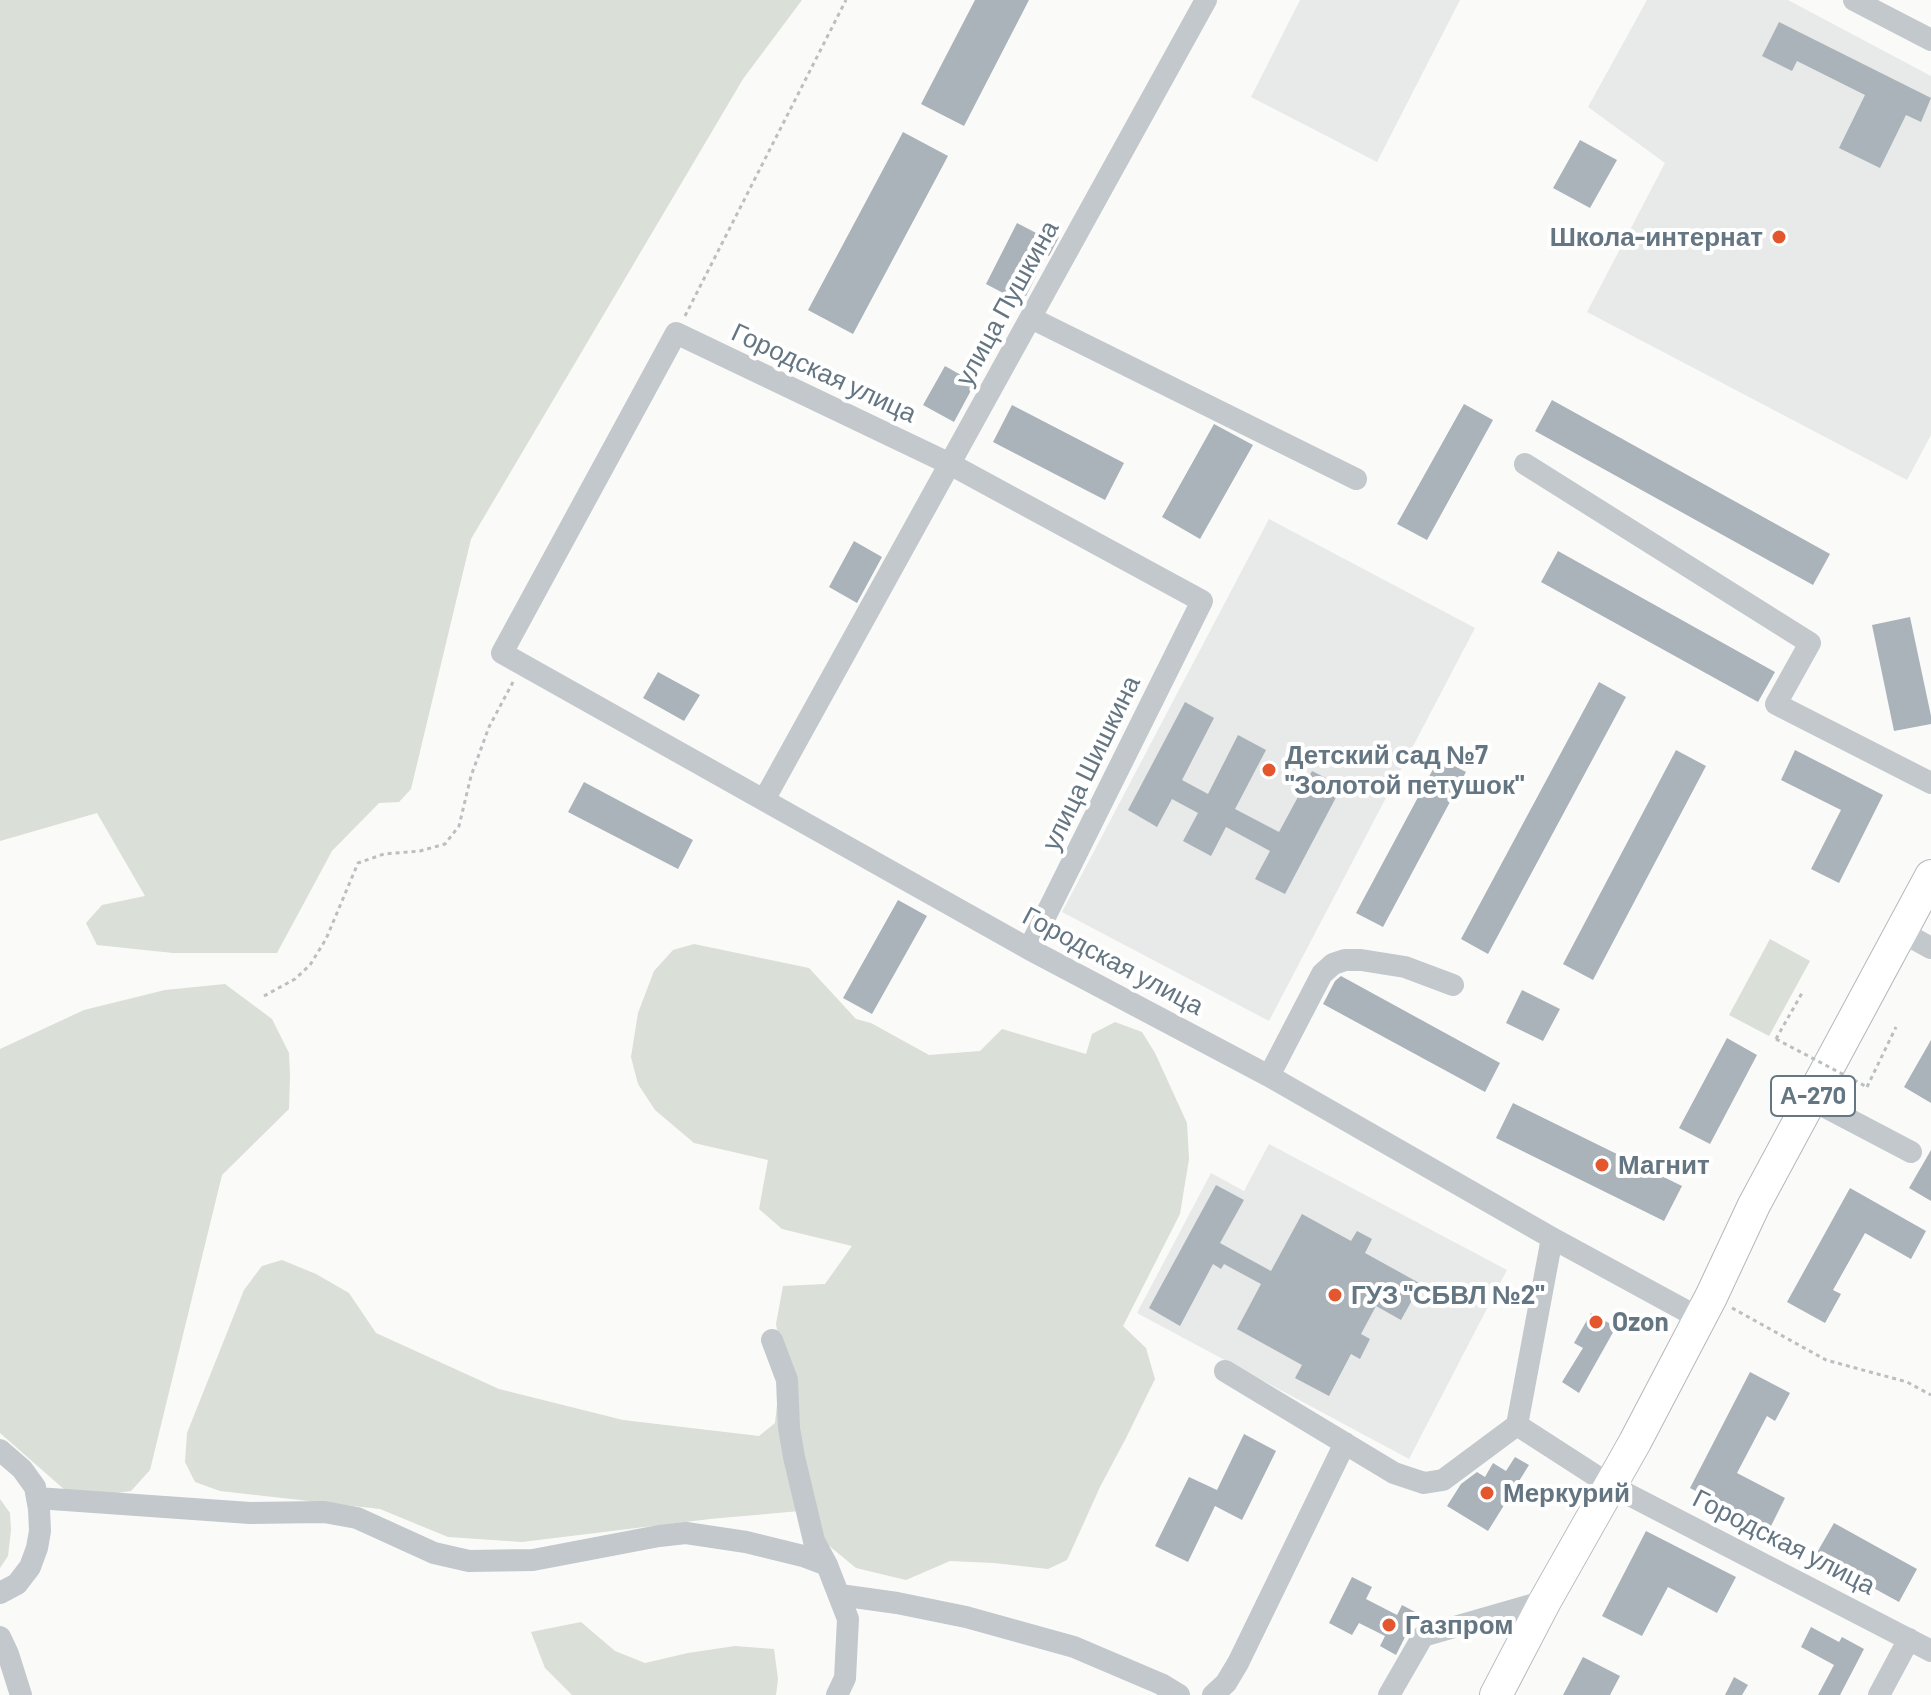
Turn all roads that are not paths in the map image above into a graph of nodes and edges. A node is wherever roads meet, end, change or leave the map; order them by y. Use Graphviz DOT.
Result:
graph roads {
  1 [pos="1206,0"];
  2 [pos="1854,0"];
  3 [pos="1931,40"];
  4 [pos="1031,318"];
  5 [pos="950,464"];
  6 [pos="1525,464"];
  7 [pos="1356,479"];
  8 [pos="1202,601"];
  9 [pos="1931,783"];
  10 [pos="764,800"];
  11 [pos="1931,876"];
  12 [pos="1902,932"];
  13 [pos="1931,948"];
  14 [pos="1029,949"];
  15 [pos="1453,985"];
  16 [pos="1269,1076"];
  17 [pos="1812,1100"];
  18 [pos="1911,1152"];
  19 [pos="1552,1238"];
  20 [pos="1705,1307"];
  21 [pos="772,1340"];
  22 [pos="1225,1371"];
  23 [pos="1517,1425"];
  24 [pos="1345,1443"];
  25 [pos="0,1450"];
  26 [pos="1610,1485"];
  27 [pos="37,1498"];
  28 [pos="827,1565"];
  29 [pos="0,1593"];
  30 [pos="840,1595"];
  31 [pos="1545,1601"];
  32 [pos="0,1637"];
  33 [pos="1909,1639"];
  34 [pos="1931,1651"];
  35 [pos="21,1695"];
  36 [pos="837,1695"];
  37 [pos="1179,1695"];
  38 [pos="1213,1695"];
  39 [pos="1389,1695"];
  40 [pos="1496,1695"];
  41 [pos="1879,1695"];
  1 -- 4 [label="street, улица Пушкина"];
  2 -- 3 [label="street"];
  4 -- 5 [label="street, улица Пушкина"];
  4 -- 7 [label="street"];
  5 -- 8 [label="street, Городская улица"];
  5 -- 10 [label="street, улица Пушкина"];
  5 -- 10 [label="street, Городская улица"];
  6 -- 9 [label="street"];
  8 -- 14 [label="street, улица Шишкина"];
  10 -- 14 [label="street, Городская улица"];
  11 -- 12 [label="highway, А-270"];
  12 -- 13 [label="street"];
  12 -- 17 [label="highway, А-270"];
  14 -- 16 [label="street, Городская улица"];
  15 -- 16 [label="street"];
  16 -- 19 [label="street, Городская улица"];
  17 -- 18 [label="street"];
  17 -- 20 [label="highway, А-270"];
  19 -- 20 [label="street, Городская улица"];
  19 -- 23 [label="street"];
  20 -- 26 [label="highway, А-270"];
  21 -- 28 [label="street"];
  22 -- 24 [label="street"];
  23 -- 24 [label="street"];
  23 -- 26 [label="street, Городская улица"];
  24 -- 38 [label="street"];
  25 -- 27 [label="street"];
  26 -- 31 [label="highway, А-270"];
  26 -- 33 [label="street, Городская улица"];
  27 -- 28 [label="street"];
  27 -- 29 [label="street"];
  28 -- 30 [label="street"];
  30 -- 36 [label="street"];
  30 -- 37 [label="street"];
  31 -- 39 [label="street"];
  31 -- 40 [label="highway, А-270"];
  32 -- 35 [label="street"];
  33 -- 34 [label="street, Городская улица"];
  33 -- 41 [label="street"];
}
